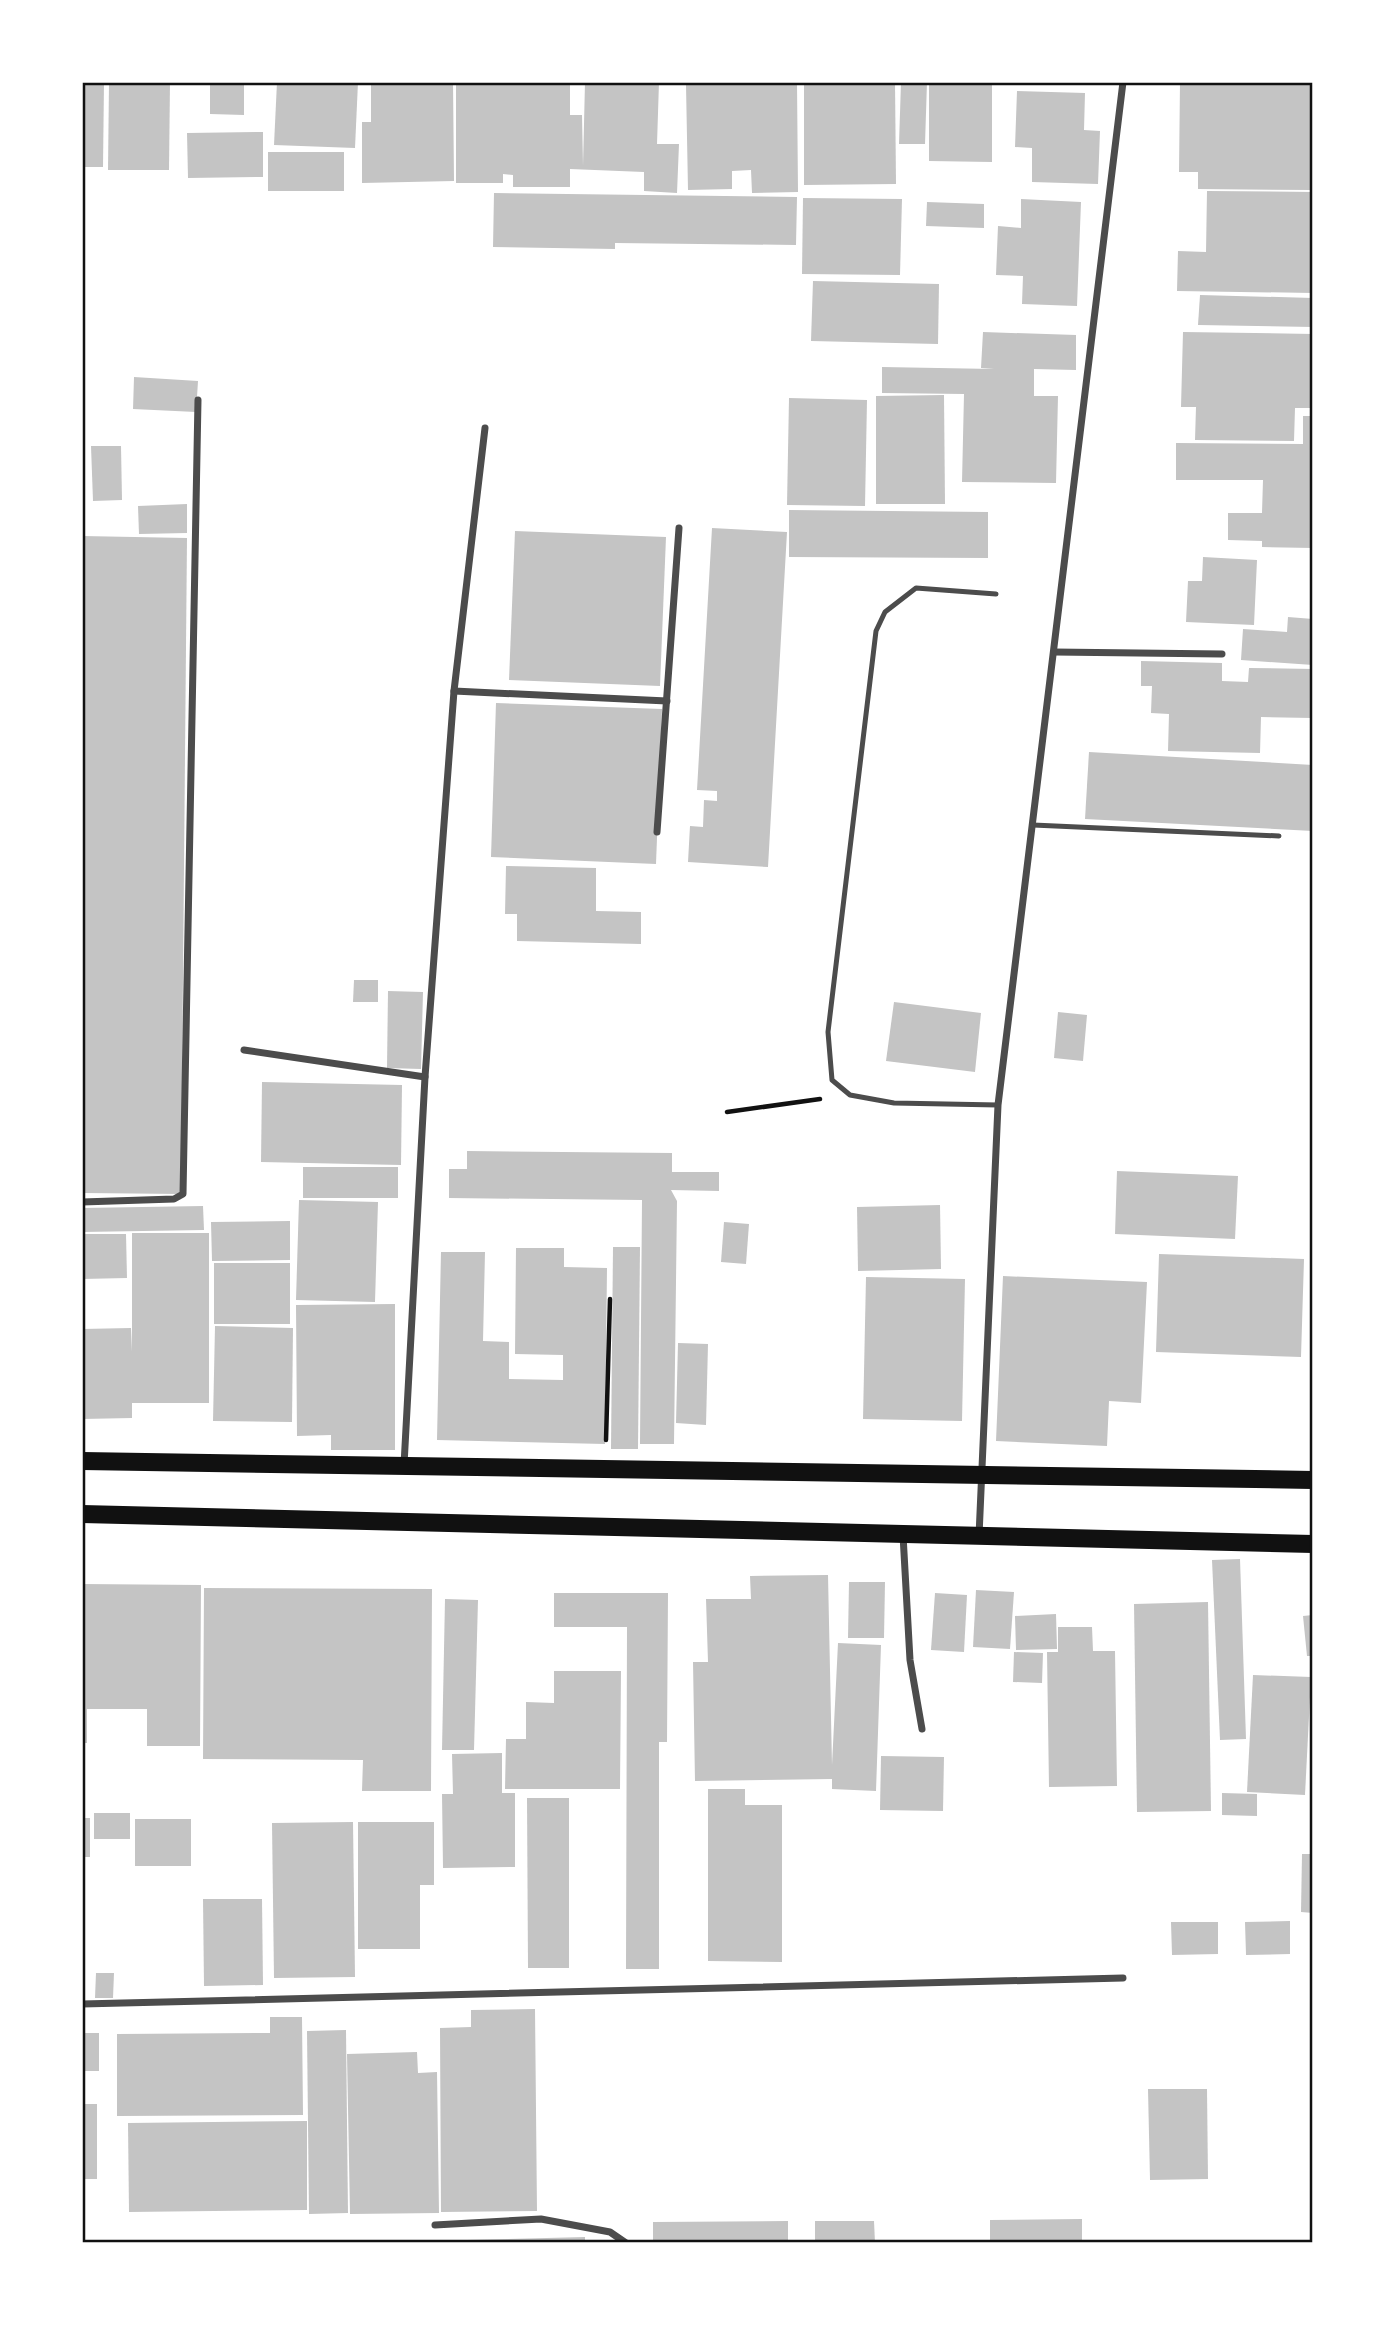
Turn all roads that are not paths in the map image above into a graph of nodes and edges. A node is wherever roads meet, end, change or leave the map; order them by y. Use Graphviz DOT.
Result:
graph roads {
  1 [pos="1124,82"];
  2 [pos="198,400"];
  3 [pos="485,428"];
  4 [pos="680,527"];
  5 [pos="996,594"];
  6 [pos="1054,652"];
  7 [pos="1222,654"];
  8 [pos="454,691"];
  9 [pos="667,701"];
  10 [pos="1033,825"];
  11 [pos="657,832"];
  12 [pos="1279,836"];
  13 [pos="244,1050"];
  14 [pos="425,1077"];
  15 [pos="998,1105"];
  16 [pos="82,1202"];
  17 [pos="82,1461"];
  18 [pos="404,1465"];
  19 [pos="980,1475"];
  20 [pos="1313,1480"];
  21 [pos="82,1514"];
  22 [pos="903,1535"];
  23 [pos="979,1536"];
  24 [pos="1313,1544"];
  25 [pos="922,1728"];
  26 [pos="1123,1978"];
  27 [pos="82,2004"];
  28 [pos="435,2225"];
  29 [pos="626,2243"];
  1 -- 6 [label="street"];
  2 -- 16 [label="street"];
  3 -- 8 [label="street"];
  4 -- 9 [label="street"];
  5 -- 15 [label="lane"];
  6 -- 7 [label="street"];
  6 -- 10 [label="street"];
  8 -- 9 [label="street"];
  8 -- 14 [label="street"];
  9 -- 11 [label="street"];
  10 -- 12 [label="lane"];
  10 -- 15 [label="street"];
  13 -- 14 [label="street"];
  14 -- 18 [label="street"];
  15 -- 19 [label="street"];
  17 -- 18 [label="main road"];
  18 -- 19 [label="main road"];
  19 -- 20 [label="main road"];
  19 -- 23 [label="street"];
  21 -- 22 [label="main road"];
  22 -- 23 [label="main road"];
  22 -- 25 [label="street"];
  23 -- 24 [label="main road"];
  26 -- 27 [label="street"];
  28 -- 29 [label="street"];
}
